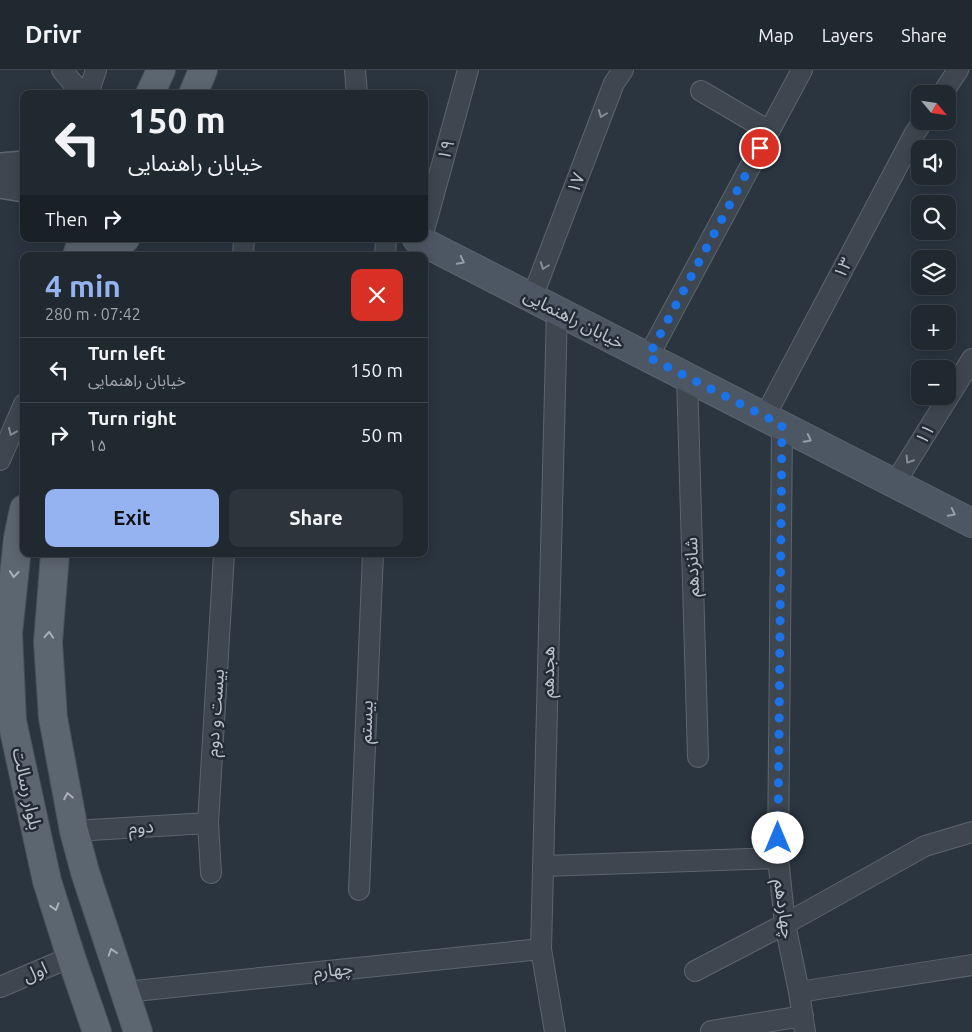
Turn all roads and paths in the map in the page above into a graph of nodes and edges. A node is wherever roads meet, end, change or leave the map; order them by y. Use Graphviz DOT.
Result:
graph roads {
  1 [pos="62,70"];
  2 [pos="96,70"];
  3 [pos="161,70"];
  4 [pos="203,70"];
  5 [pos="356,70"];
  6 [pos="468,70"];
  7 [pos="623,70"];
  8 [pos="802,70"];
  9 [pos="958,70"];
  10 [pos="948,85"];
  11 [pos="79,90"];
  12 [pos="89,90"];
  13 [pos="152,90"];
  14 [pos="195,90"];
  15 [pos="357,90"];
  16 [pos="701,91"];
  17 [pos="917,130"];
  18 [pos="769,131"];
  19 [pos="20,164"];
  20 [pos="0,166"];
  21 [pos="0,185"];
  22 [pos="20,188"];
  23 [pos="428,212"];
  24 [pos="428,241"];
  25 [pos="532,298"];
  26 [pos="557,310"];
  27 [pos="648,357"];
  28 [pos="972,359"];
  29 [pos="687,376"];
  30 [pos="20,413"];
  31 [pos="773,421"];
  32 [pos="0,460"];
  33 [pos="895,483"];
  34 [pos="972,522"];
  35 [pos="20,528"];
  36 [pos="55,557"];
  37 [pos="224,557"];
  38 [pos="373,557"];
  39 [pos="6,710"];
  40 [pos="698,757"];
  41 [pos="208,823"];
  42 [pos="74,831"];
  43 [pos="972,832"];
  44 [pos="778,858"];
  45 [pos="543,866"];
  46 [pos="85,872"];
  47 [pos="211,873"];
  48 [pos="47,881"];
  49 [pos="359,890"];
  50 [pos="784,924"];
  51 [pos="540,949"];
  52 [pos="71,957"];
  53 [pos="972,965"];
  54 [pos="695,971"];
  55 [pos="0,987"];
  56 [pos="125,992"];
  57 [pos="799,992"];
  58 [pos="804,1024"];
  59 [pos="97,1032"];
  60 [pos="138,1032"];
  61 [pos="555,1032"];
  62 [pos="711,1032"];
  1 -- 11 [label="street"];
  2 -- 12 [label="street"];
  3 -- 13 [label="main road"];
  4 -- 14 [label="main road"];
  5 -- 15 [label="street"];
  6 -- 23 [label="street, ۱۹"];
  7 -- 25 [label="street, ۱۷, one-way"];
  8 -- 18 [label="street"];
  9 -- 10 [label="street"];
  16 -- 18 [label="street"];
  17 -- 31 [label="street, ۱۳"];
  18 -- 27 [label="street"];
  19 -- 20 [label="street"];
  21 -- 22 [label="street"];
  24 -- 25 [label="main road, خیابان راهنمایی, one-way"];
  25 -- 26 [label="main road, خیابان راهنمایی"];
  26 -- 27 [label="main road, خیابان راهنمایی"];
  26 -- 45 [label="street, هجدهم"];
  27 -- 29 [label="main road, خیابان راهنمایی"];
  28 -- 33 [label="street, ۱۱, one-way"];
  29 -- 31 [label="main road, خیابان راهنمایی"];
  29 -- 40 [label="street, شانزدهم"];
  30 -- 32 [label="street, one-way"];
  31 -- 33 [label="main road, خیابان راهنمایی, one-way"];
  31 -- 44 [label="street, چهاردهم"];
  33 -- 34 [label="main road, خیابان راهنمایی, one-way"];
  35 -- 39 [label="main road, بلوار رسالت, one-way"];
  42 -- 36 [label="main road, one-way"];
  37 -- 41 [label="street, بیست و دوم"];
  38 -- 49 [label="street, بیستم"];
  39 -- 48 [label="main road, بلوار رسالت"];
  41 -- 42 [label="street, دوم"];
  41 -- 47 [label="street, بیست و دوم"];
  42 -- 46 [label="main road"];
  43 -- 50 [label="street"];
  44 -- 45 [label="street"];
  44 -- 50 [label="street, چهاردهم"];
  45 -- 51 [label="street, هجدهم"];
  46 -- 48 [label="main road"];
  56 -- 46 [label="main road, one-way"];
  48 -- 52 [label="main road, بلوار رسالت, one-way"];
  50 -- 54 [label="street"];
  50 -- 57 [label="street, چهاردهم"];
  51 -- 56 [label="street, چهارم"];
  51 -- 61 [label="street, هجدهم"];
  52 -- 55 [label="street, اول"];
  52 -- 59 [label="main road, بلوار رسالت"];
  53 -- 57 [label="street"];
  56 -- 60 [label="main road"];
  57 -- 58 [label="street, چهاردهم"];
  58 -- 62 [label="street"];
}
